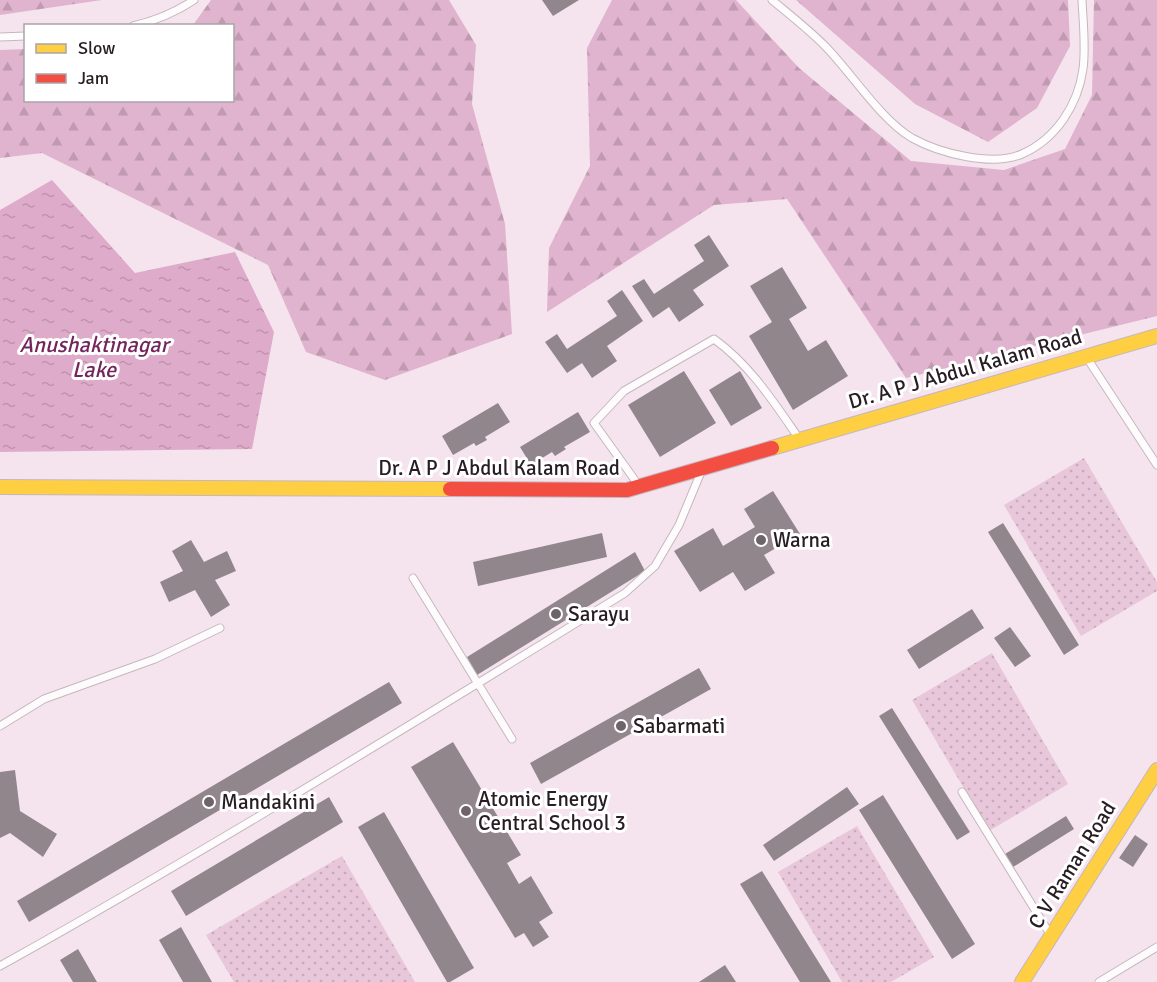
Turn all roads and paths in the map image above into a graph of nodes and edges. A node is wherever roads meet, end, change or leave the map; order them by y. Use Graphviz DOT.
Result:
graph roads {
  1 [pos="194,0"];
  2 [pos="772,0"];
  3 [pos="1082,0"];
  4 [pos="141,24"];
  5 [pos="24,36"];
  6 [pos="0,37"];
  7 [pos="1157,336"];
  8 [pos="1085,356"];
  9 [pos="800,439"];
  10 [pos="1157,465"];
  11 [pos="703,467"];
  12 [pos="640,486"];
  13 [pos="0,488"];
  14 [pos="413,578"];
  15 [pos="220,628"];
  16 [pos="478,684"];
  17 [pos="0,726"];
  18 [pos="512,739"];
  19 [pos="1157,770"];
  20 [pos="962,792"];
  21 [pos="1052,936"];
  22 [pos="1157,947"];
  23 [pos="0,966"];
  24 [pos="1111,979"];
  25 [pos="1022,982"];
  26 [pos="1099,982"];
  1 -- 4 [label="lane"];
  2 -- 3 [label="lane"];
  5 -- 6 [label="lane"];
  7 -- 8 [label="street, Dr. A P J Abdul Kalam Road"];
  8 -- 9 [label="street, Dr. A P J Abdul Kalam Road"];
  8 -- 10 [label="lane"];
  9 -- 11 [label="street, Dr. A P J Abdul Kalam Road"];
  9 -- 12 [label="lane"];
  11 -- 12 [label="street, Dr. A P J Abdul Kalam Road"];
  11 -- 16 [label="lane"];
  12 -- 13 [label="street, Dr. A P J Abdul Kalam Road"];
  14 -- 16 [label="lane"];
  15 -- 17 [label="lane"];
  16 -- 18 [label="lane"];
  16 -- 23 [label="lane"];
  19 -- 21 [label="street, C V Raman Road"];
  20 -- 21 [label="lane"];
  21 -- 25 [label="street, C V Raman Road"];
  22 -- 24 [label="lane"];
  24 -- 26 [label="lane"];
}
